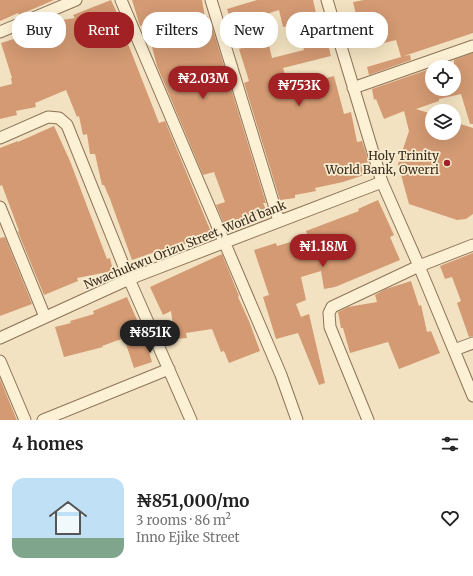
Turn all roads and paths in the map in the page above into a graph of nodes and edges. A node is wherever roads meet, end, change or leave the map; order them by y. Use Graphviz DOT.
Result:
graph roads {
  1 [pos="76,0"];
  2 [pos="121,0"];
  3 [pos="211,0"];
  4 [pos="327,0"];
  5 [pos="0,32"];
  6 [pos="473,46"];
  7 [pos="354,88"];
  8 [pos="0,138"];
  9 [pos="382,182"];
  10 [pos="0,207"];
  11 [pos="279,221"];
  12 [pos="224,243"];
  13 [pos="473,245"];
  14 [pos="419,266"];
  15 [pos="129,279"];
  16 [pos="45,317"];
  17 [pos="0,338"];
  18 [pos="473,342"];
  19 [pos="454,350"];
  20 [pos="0,361"];
  21 [pos="169,369"];
  22 [pos="473,396"];
  23 [pos="25,420"];
  24 [pos="43,420"];
  25 [pos="191,420"];
  26 [pos="297,420"];
  27 [pos="368,420"];
  1 -- 5 [label="street"];
  2 -- 12 [label="street"];
  3 -- 11 [label="street"];
  4 -- 7 [label="street"];
  6 -- 7 [label="street"];
  7 -- 9 [label="street"];
  8 -- 15 [label="street"];
  9 -- 11 [label="street, Nwachukwu Orizu Street, World bank"];
  9 -- 14 [label="street"];
  10 -- 16 [label="street"];
  11 -- 12 [label="street, Nwachukwu Orizu Street, World bank"];
  12 -- 15 [label="street, Nwachukwu Orizu Street, World bank"];
  12 -- 26 [label="street"];
  13 -- 14 [label="street"];
  14 -- 19 [label="street"];
  14 -- 27 [label="street"];
  15 -- 16 [label="street, Nwachukwu Orizu Street, World bank"];
  15 -- 21 [label="street"];
  16 -- 17 [label="street, Nwachukwu Orizu Street, World bank"];
  18 -- 19 [label="street"];
  19 -- 22 [label="street"];
  20 -- 23 [label="street"];
  21 -- 24 [label="street"];
  21 -- 25 [label="street"];
}
